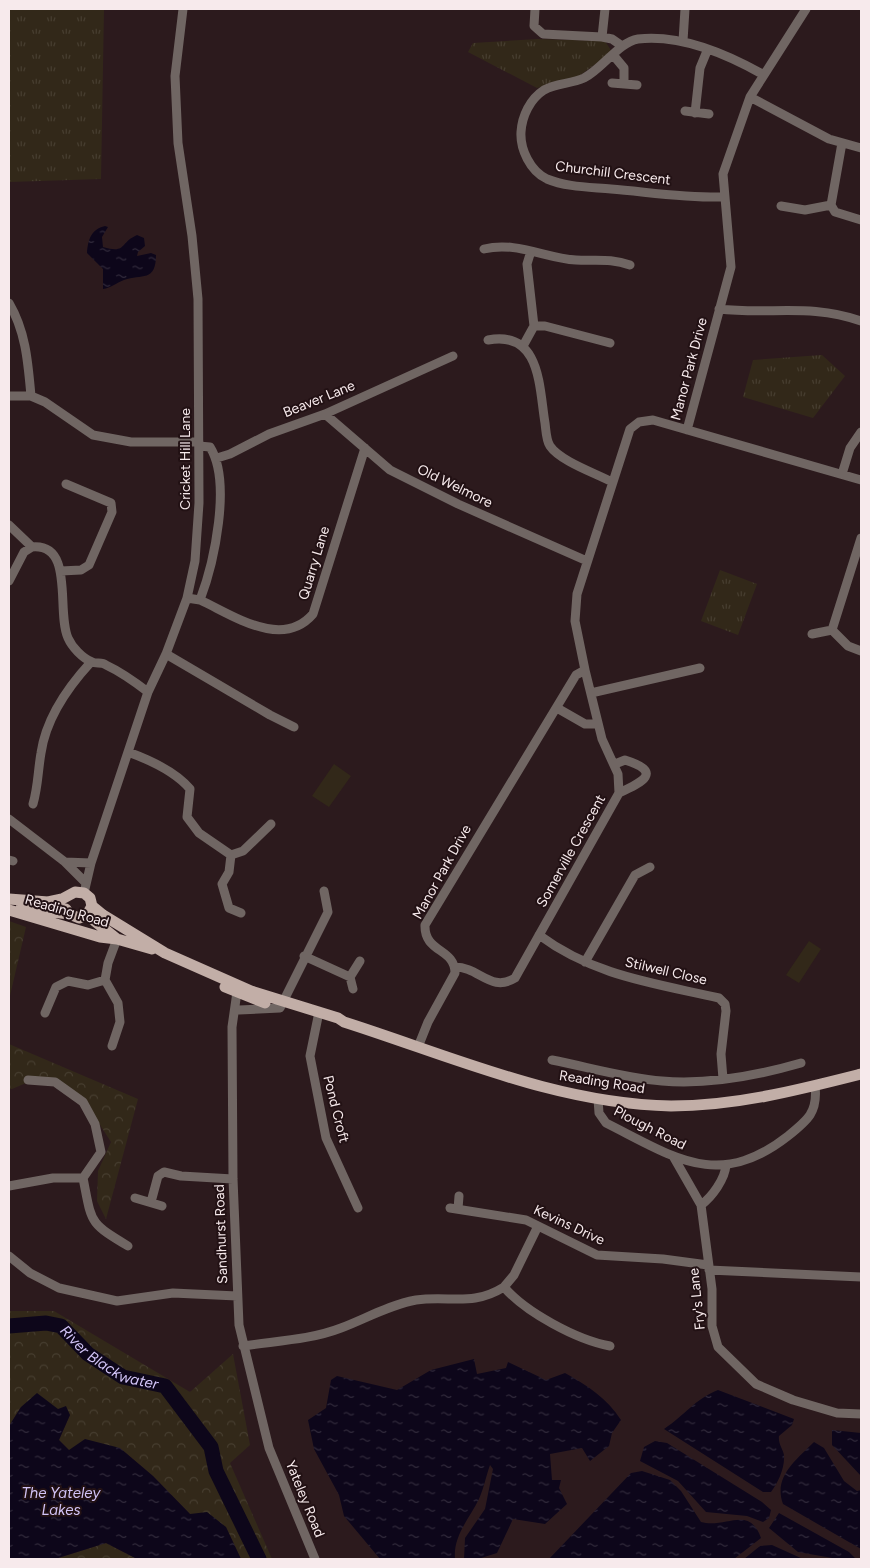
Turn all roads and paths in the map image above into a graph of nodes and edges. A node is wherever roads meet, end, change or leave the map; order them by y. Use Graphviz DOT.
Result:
graph roads {
  1 [pos="183,9"];
  2 [pos="535,9"];
  3 [pos="605,9"];
  4 [pos="685,9"];
  5 [pos="806,9"];
  6 [pos="602,37"];
  7 [pos="683,41"];
  8 [pos="622,46"];
  9 [pos="708,50"];
  10 [pos="614,56"];
  11 [pos="764,75"];
  12 [pos="612,83"];
  13 [pos="624,84"];
  14 [pos="636,85"];
  15 [pos="750,97"];
  16 [pos="685,111"];
  17 [pos="695,113"];
  18 [pos="709,114"];
  19 [pos="842,143"];
  20 [pos="861,148"];
  21 [pos="724,197"];
  22 [pos="831,204"];
  23 [pos="781,206"];
  24 [pos="861,220"];
  25 [pos="484,249"];
  26 [pos="531,251"];
  27 [pos="630,265"];
  28 [pos="9,304"];
  29 [pos="719,309"];
  30 [pos="861,321"];
  31 [pos="534,326"];
  32 [pos="488,340"];
  33 [pos="610,343"];
  34 [pos="523,346"];
  35 [pos="453,356"];
  36 [pos="9,396"];
  37 [pos="31,396"];
  38 [pos="325,414"];
  39 [pos="687,430"];
  40 [pos="861,432"];
  41 [pos="199,444"];
  42 [pos="364,448"];
  43 [pos="217,458"];
  44 [pos="842,474"];
  45 [pos="861,480"];
  46 [pos="612,482"];
  47 [pos="66,484"];
  48 [pos="9,525"];
  49 [pos="861,538"];
  50 [pos="32,547"];
  51 [pos="587,561"];
  52 [pos="61,571"];
  53 [pos="9,581"];
  54 [pos="187,598"];
  55 [pos="200,600"];
  56 [pos="832,630"];
  57 [pos="812,634"];
  58 [pos="861,651"];
  59 [pos="166,654"];
  60 [pos="91,662"];
  61 [pos="700,668"];
  62 [pos="585,670"];
  63 [pos="148,692"];
  64 [pos="591,693"];
  65 [pos="557,708"];
  66 [pos="598,724"];
  67 [pos="294,727"];
  68 [pos="128,752"];
  69 [pos="615,764"];
  70 [pos="619,793"];
  71 [pos="33,804"];
  72 [pos="9,819"];
  73 [pos="271,824"];
  74 [pos="231,855"];
  75 [pos="65,862"];
  76 [pos="91,863"];
  77 [pos="650,867"];
  78 [pos="85,888"];
  79 [pos="324,891"];
  80 [pos="69,897"];
  81 [pos="9,899"];
  82 [pos="9,906"];
  83 [pos="9,910"];
  84 [pos="90,911"];
  85 [pos="241,913"];
  86 [pos="69,914"];
  87 [pos="539,936"];
  88 [pos="117,939"];
  89 [pos="165,953"];
  90 [pos="304,956"];
  91 [pos="360,961"];
  92 [pos="585,962"];
  93 [pos="455,966"];
  94 [pos="350,977"];
  95 [pos="105,980"];
  96 [pos="353,989"];
  97 [pos="242,991"];
  98 [pos="282,1005"];
  99 [pos="45,1012"];
  100 [pos="236,1012"];
  101 [pos="318,1015"];
  102 [pos="112,1046"];
  103 [pos="418,1047"];
  104 [pos="552,1060"];
  105 [pos="801,1063"];
  106 [pos="861,1074"];
  107 [pos="723,1079"];
  108 [pos="28,1080"];
  109 [pos="816,1086"];
  110 [pos="598,1099"];
  111 [pos="673,1156"];
  112 [pos="726,1165"];
  113 [pos="83,1178"];
  114 [pos="233,1179"];
  115 [pos="9,1186"];
  116 [pos="459,1196"];
  117 [pos="135,1198"];
  118 [pos="151,1202"];
  119 [pos="701,1205"];
  120 [pos="162,1206"];
  121 [pos="358,1208"];
  122 [pos="538,1226"];
  123 [pos="128,1246"];
  124 [pos="9,1256"];
  125 [pos="708,1267"];
  126 [pos="861,1277"];
  127 [pos="504,1287"];
  128 [pos="237,1296"];
  129 [pos="243,1346"];
  130 [pos="610,1346"];
  131 [pos="861,1414"];
  132 [pos="269,1448"];
  133 [pos="315,1559"];
  1 -- 41 [label="street, Cricket Hill Lane"];
  2 -- 6 [label="street"];
  3 -- 6 [label="street"];
  4 -- 7 [label="street"];
  5 -- 11 [label="street, Manor Park Drive"];
  6 -- 8 [label="street"];
  7 -- 8 [label="street"];
  7 -- 9 [label="street"];
  8 -- 10 [label="street, Churchill Crescent"];
  9 -- 11 [label="street"];
  9 -- 17 [label="street"];
  10 -- 13 [label="street"];
  10 -- 21 [label="street, Churchill Crescent"];
  11 -- 15 [label="street, Manor Park Drive"];
  12 -- 13 [label="street"];
  13 -- 14 [label="street"];
  15 -- 19 [label="street"];
  15 -- 21 [label="street, Manor Park Drive"];
  16 -- 17 [label="street"];
  17 -- 18 [label="street"];
  19 -- 20 [label="street"];
  19 -- 22 [label="street"];
  21 -- 29 [label="street, Manor Park Drive"];
  22 -- 23 [label="street"];
  22 -- 24 [label="street"];
  25 -- 26 [label="street"];
  26 -- 27 [label="street"];
  26 -- 31 [label="street"];
  28 -- 37 [label="street"];
  29 -- 30 [label="street"];
  29 -- 39 [label="street, Manor Park Drive"];
  31 -- 33 [label="street"];
  31 -- 34 [label="street"];
  32 -- 34 [label="street"];
  34 -- 46 [label="street"];
  35 -- 38 [label="street, Beaver Lane"];
  36 -- 37 [label="street"];
  37 -- 41 [label="street"];
  38 -- 42 [label="street, Old Welmore"];
  38 -- 43 [label="street, Beaver Lane"];
  39 -- 44 [label="street"];
  39 -- 46 [label="street, Manor Park Drive"];
  40 -- 44 [label="street"];
  41 -- 43 [label="street"];
  41 -- 54 [label="street, Cricket Hill Lane"];
  42 -- 51 [label="street, Old Welmore"];
  42 -- 55 [label="street, Quarry Lane"];
  43 -- 55 [label="street"];
  44 -- 45 [label="street"];
  46 -- 51 [label="street, Manor Park Drive"];
  47 -- 52 [label="street"];
  48 -- 50 [label="street"];
  49 -- 56 [label="street"];
  50 -- 52 [label="street"];
  50 -- 53 [label="street"];
  51 -- 62 [label="street, Manor Park Drive"];
  52 -- 60 [label="street"];
  54 -- 55 [label="street, Quarry Lane"];
  54 -- 59 [label="street, Cricket Hill Lane"];
  56 -- 57 [label="street"];
  56 -- 58 [label="street"];
  59 -- 63 [label="street, Cricket Hill Lane"];
  59 -- 67 [label="street"];
  60 -- 63 [label="street"];
  60 -- 71 [label="street"];
  61 -- 64 [label="street"];
  62 -- 64 [label="street, Somerville Crescent"];
  62 -- 65 [label="street, Manor Park Drive"];
  63 -- 68 [label="street, Cricket Hill Lane"];
  64 -- 66 [label="street, Somerville Crescent"];
  65 -- 66 [label="street"];
  65 -- 93 [label="street, Manor Park Drive"];
  66 -- 69 [label="street, Somerville Crescent"];
  68 -- 74 [label="street"];
  68 -- 76 [label="street, Cricket Hill Lane"];
  69 -- 70 [label="street, Somerville Crescent"];
  69 -- 70 [label="street"];
  70 -- 87 [label="street, Somerville Crescent"];
  72 -- 75 [label="street"];
  73 -- 74 [label="street"];
  74 -- 85 [label="street"];
  75 -- 76 [label="street"];
  75 -- 78 [label="street"];
  76 -- 78 [label="street, Cricket Hill Lane"];
  77 -- 92 [label="street"];
  78 -- 80 [label="main road, Reading Road"];
  78 -- 84 [label="main road, Reading Road"];
  79 -- 90 [label="street"];
  80 -- 81 [label="main road, Reading Road"];
  80 -- 86 [label="main road, Reading Road"];
  82 -- 86 [label="main road, Reading Road"];
  83 -- 88 [label="main road, Reading Road"];
  84 -- 86 [label="main road, Reading Road"];
  84 -- 88 [label="main road, Reading Road"];
  84 -- 89 [label="main road, Reading Road"];
  87 -- 92 [label="street, Stilwell Close"];
  87 -- 93 [label="street, Somerville Crescent"];
  88 -- 89 [label="main road, Reading Road"];
  88 -- 95 [label="street"];
  89 -- 97 [label="main road, Reading Road"];
  90 -- 94 [label="street"];
  90 -- 98 [label="street"];
  91 -- 94 [label="street"];
  92 -- 107 [label="street, Stilwell Close"];
  93 -- 103 [label="street"];
  94 -- 96 [label="street"];
  95 -- 99 [label="street"];
  95 -- 102 [label="street"];
  97 -- 98 [label="main road, Reading Road"];
  97 -- 100 [label="street, Sandhurst Road"];
  98 -- 100 [label="street"];
  98 -- 101 [label="main road, Reading Road"];
  100 -- 114 [label="street, Sandhurst Road"];
  101 -- 103 [label="main road, Reading Road"];
  101 -- 121 [label="street, Pond Croft"];
  103 -- 110 [label="main road, Reading Road"];
  104 -- 107 [label="street"];
  105 -- 107 [label="street"];
  106 -- 109 [label="main road, Reading Road"];
  108 -- 113 [label="street"];
  109 -- 110 [label="main road, Reading Road"];
  109 -- 112 [label="street, Plough Road"];
  110 -- 111 [label="street, Plough Road"];
  111 -- 112 [label="street, Plough Road"];
  111 -- 119 [label="street, Fry's Lane"];
  112 -- 119 [label="street"];
  113 -- 115 [label="street"];
  113 -- 123 [label="street"];
  114 -- 118 [label="street"];
  114 -- 128 [label="street, Sandhurst Road"];
  116 -- 122 [label="street, Kevins Drive"];
  117 -- 118 [label="street"];
  118 -- 120 [label="street"];
  119 -- 125 [label="street, Fry's Lane"];
  122 -- 125 [label="street, Kevins Drive"];
  122 -- 127 [label="street"];
  124 -- 128 [label="street"];
  125 -- 126 [label="street, Kevins Drive"];
  125 -- 131 [label="street, Fry's Lane"];
  127 -- 129 [label="street"];
  127 -- 130 [label="street"];
  128 -- 129 [label="street, Sandhurst Road"];
  129 -- 132 [label="street, Sandhurst Road"];
  132 -- 133 [label="street, Yateley Road"];
}
